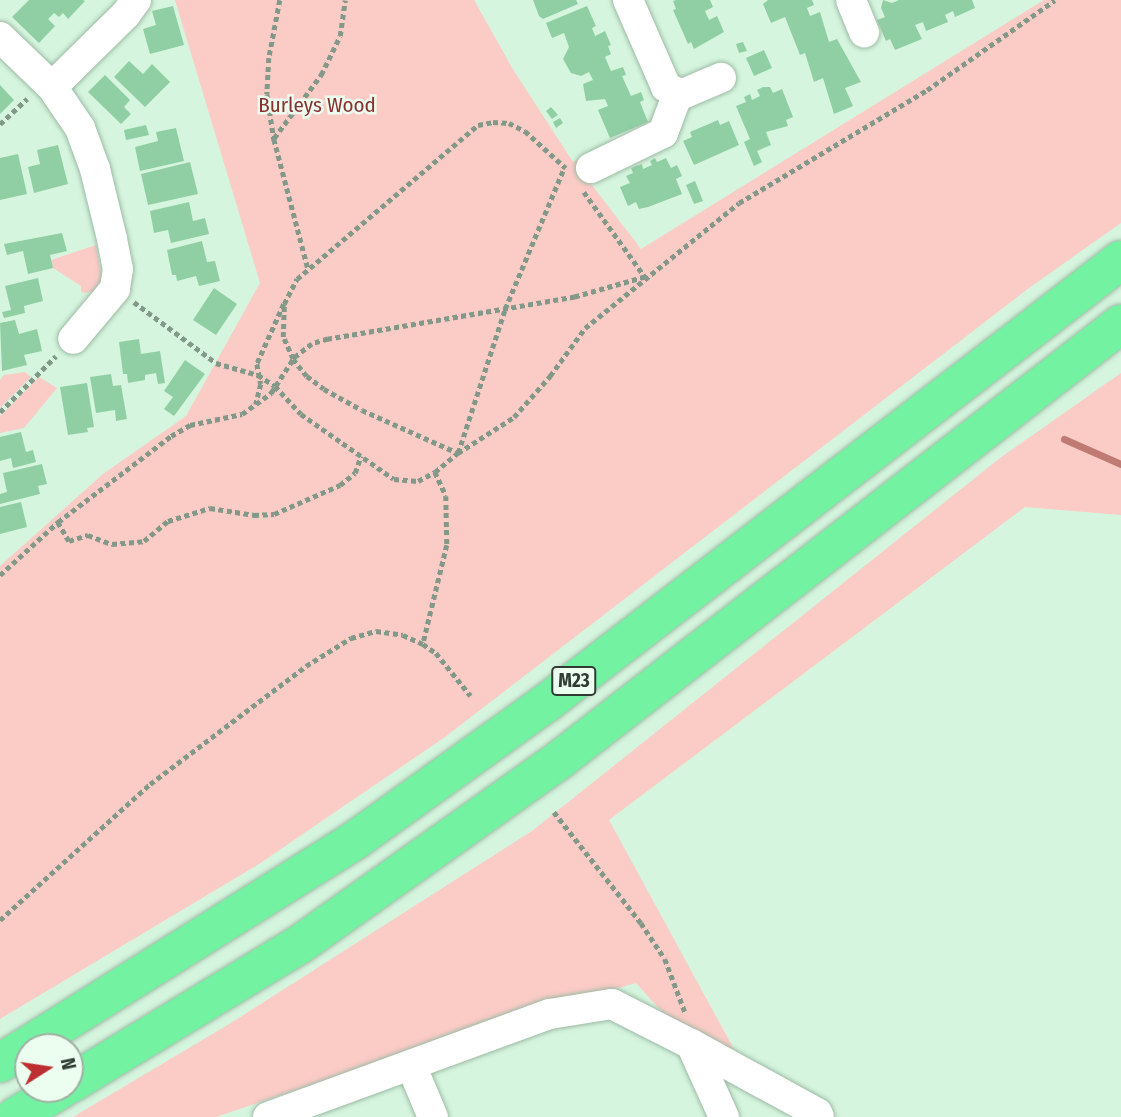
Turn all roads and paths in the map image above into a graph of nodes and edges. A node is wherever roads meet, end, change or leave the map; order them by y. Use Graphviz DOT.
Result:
graph roads {
  1 [pos="136,0"];
  2 [pos="280,0"];
  3 [pos="345,0"];
  4 [pos="628,0"];
  5 [pos="850,0"];
  6 [pos="1055,0"];
  7 [pos="864,32"];
  8 [pos="0,37"];
  9 [pos="721,78"];
  10 [pos="52,87"];
  11 [pos="678,93"];
  12 [pos="0,124"];
  13 [pos="274,139"];
  14 [pos="576,172"];
  15 [pos="1121,260"];
  16 [pos="308,269"];
  17 [pos="645,277"];
  18 [pos="115,289"];
  19 [pos="284,304"];
  20 [pos="505,309"];
  21 [pos="1121,324"];
  22 [pos="73,339"];
  23 [pos="293,359"];
  24 [pos="258,375"];
  25 [pos="275,386"];
  26 [pos="257,404"];
  27 [pos="0,412"];
  28 [pos="458,453"];
  29 [pos="361,456"];
  30 [pos="435,472"];
  31 [pos="58,522"];
  32 [pos="0,575"];
  33 [pos="423,644"];
  34 [pos="471,696"];
  35 [pos="554,812"];
  36 [pos="0,920"];
  37 [pos="691,1044"];
  38 [pos="0,1063"];
  39 [pos="411,1065"];
  40 [pos="84,1076"];
  41 [pos="38,1103"];
  42 [pos="15,1117"];
  43 [pos="268,1117"];
  44 [pos="433,1117"];
  45 [pos="724,1117"];
  46 [pos="819,1117"];
  1 -- 10 [label="street"];
  2 -- 13 [label="path"];
  3 -- 13 [label="path"];
  4 -- 11 [label="street"];
  5 -- 7 [label="street"];
  6 -- 17 [label="path"];
  8 -- 10 [label="street"];
  9 -- 11 [label="street"];
  10 -- 12 [label="path"];
  10 -- 18 [label="street"];
  11 -- 14 [label="street"];
  13 -- 16 [label="path"];
  14 -- 16 [label="path"];
  14 -- 17 [label="path"];
  14 -- 20 [label="path"];
  15 -- 38 [label="highway, M23"];
  16 -- 19 [label="path"];
  17 -- 20 [label="path"];
  17 -- 28 [label="path"];
  18 -- 22 [label="street"];
  18 -- 24 [label="path"];
  19 -- 23 [label="path"];
  19 -- 24 [label="path"];
  20 -- 23 [label="path"];
  20 -- 28 [label="path"];
  21 -- 40 [label="highway, M23"];
  22 -- 27 [label="path"];
  23 -- 25 [label="path"];
  23 -- 28 [label="path"];
  24 -- 25 [label="path"];
  24 -- 26 [label="path"];
  25 -- 26 [label="path"];
  25 -- 29 [label="path"];
  26 -- 31 [label="path"];
  28 -- 30 [label="path"];
  29 -- 30 [label="path"];
  29 -- 31 [label="path"];
  30 -- 33 [label="path"];
  31 -- 32 [label="path"];
  33 -- 34 [label="path"];
  33 -- 36 [label="path"];
  35 -- 37 [label="path"];
  37 -- 39 [label="street"];
  37 -- 45 [label="street"];
  37 -- 46 [label="street"];
  39 -- 43 [label="street"];
  39 -- 44 [label="street"];
  41 -- 42 [label="highway"];
}
